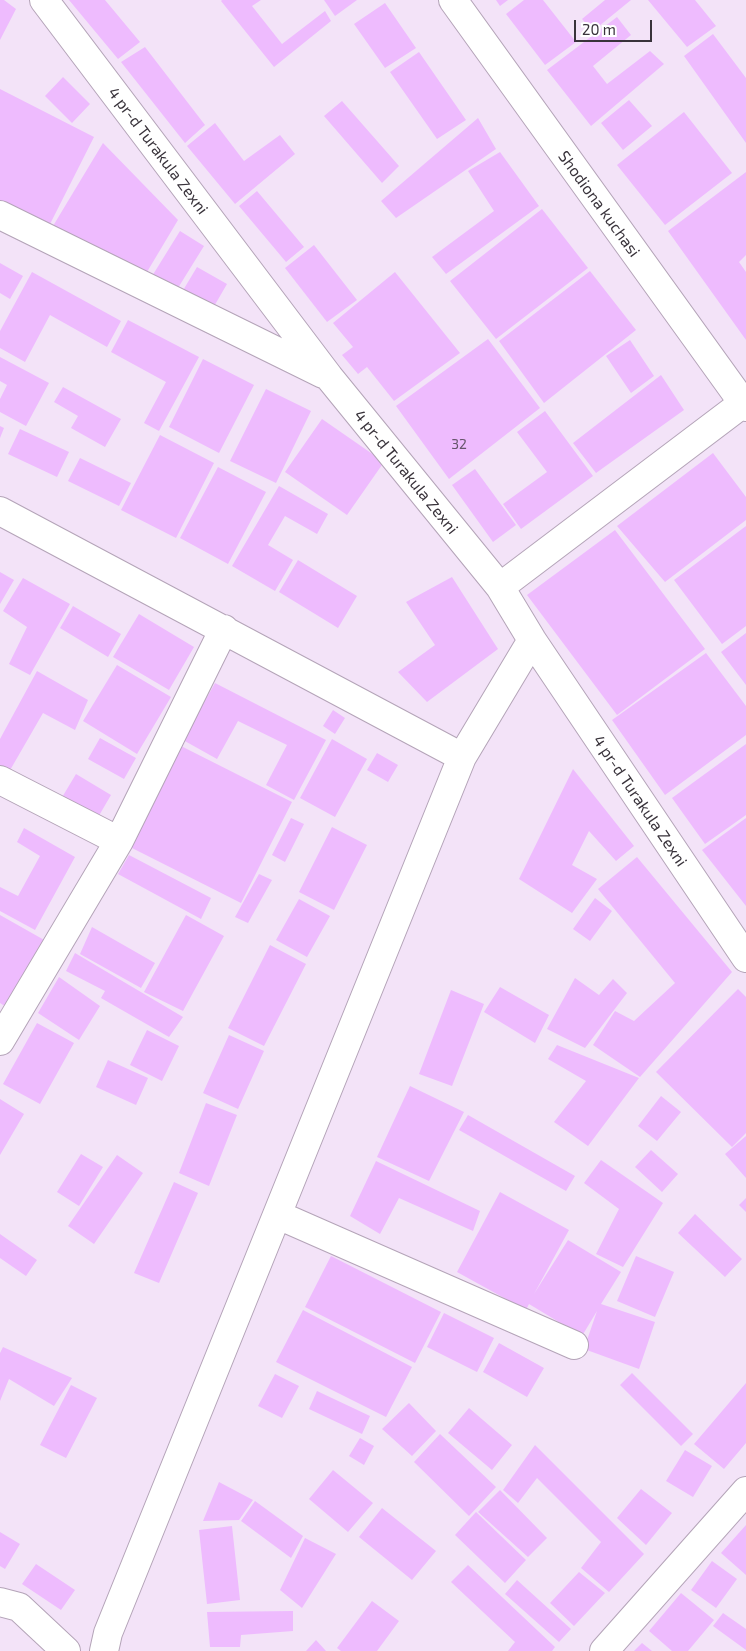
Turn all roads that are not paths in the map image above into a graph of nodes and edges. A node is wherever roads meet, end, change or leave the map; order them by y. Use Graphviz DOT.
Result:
graph roads {
  1 [pos="44,0"];
  2 [pos="453,0"];
  3 [pos="0,215"];
  4 [pos="329,377"];
  5 [pos="745,404"];
  6 [pos="0,511"];
  7 [pos="500,587"];
  8 [pos="224,629"];
  9 [pos="532,640"];
  10 [pos="462,757"];
  11 [pos="0,780"];
  12 [pos="119,841"];
  13 [pos="746,958"];
  14 [pos="0,1041"];
  15 [pos="278,1214"];
  16 [pos="574,1345"];
  17 [pos="746,1491"];
  18 [pos="0,1602"];
  19 [pos="66,1651"];
  20 [pos="104,1651"];
  21 [pos="604,1651"];
  1 -- 4 [label="street, 4 pr-d Turakula Zexni"];
  2 -- 5 [label="street, Shodiona kuchasi"];
  3 -- 4 [label="street"];
  4 -- 7 [label="street, 4 pr-d Turakula Zexni"];
  5 -- 7 [label="street"];
  6 -- 8 [label="street"];
  7 -- 9 [label="street, 4 pr-d Turakula Zexni"];
  8 -- 10 [label="street"];
  8 -- 12 [label="street"];
  9 -- 10 [label="street"];
  9 -- 13 [label="street, 4 pr-d Turakula Zexni"];
  10 -- 15 [label="street"];
  11 -- 12 [label="street"];
  12 -- 14 [label="street"];
  15 -- 16 [label="street"];
  15 -- 20 [label="street"];
  17 -- 21 [label="street"];
  18 -- 19 [label="street"];
}
